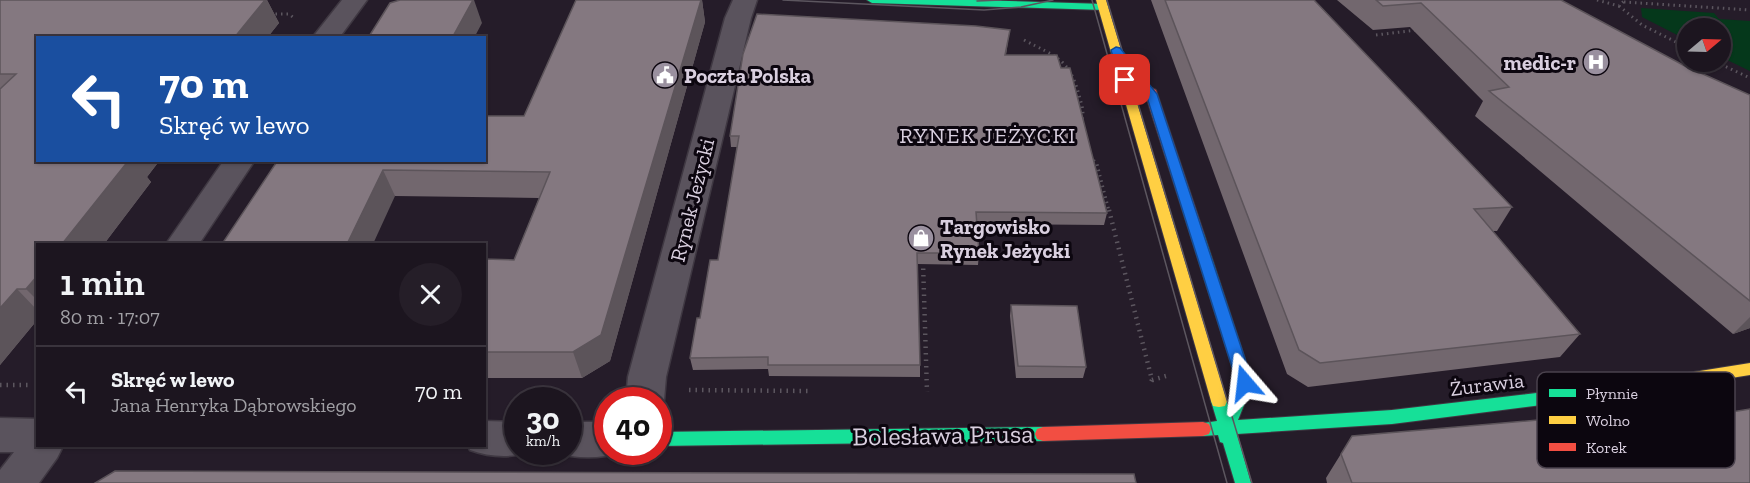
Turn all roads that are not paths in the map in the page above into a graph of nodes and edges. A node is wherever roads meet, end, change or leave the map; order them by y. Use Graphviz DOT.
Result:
graph roads {
  1 [pos="355,0"];
  2 [pos="745,0"];
  3 [pos="872,0"];
  4 [pos="1103,4"];
  5 [pos="327,36"];
  6 [pos="1116,50"];
  7 [pos="239,162"];
  8 [pos="183,243"];
  9 [pos="1750,369"];
  10 [pos="1730,372"];
  11 [pos="646,387"];
  12 [pos="1537,399"];
  13 [pos="1227,428"];
  14 [pos="0,435"];
  15 [pos="36,435"];
  16 [pos="486,438"];
  17 [pos="504,439"];
  18 [pos="672,439"];
  19 [pos="42,447"];
  20 [pos="1222,465"];
  21 [pos="15,483"];
  22 [pos="1243,483"];
  1 -- 5 [label="street"];
  2 -- 11 [label="street, Rynek Jeżycki"];
  3 -- 4 [label="street"];
  4 -- 6 [label="street"];
  6 -- 13 [label="street"];
  6 -- 13 [label="street"];
  7 -- 8 [label="street"];
  9 -- 10 [label="street, Żurawia"];
  12 -- 13 [label="street, Żurawia"];
  13 -- 18 [label="street, Bolesława Prusa"];
  13 -- 20 [label="street"];
  13 -- 22 [label="street"];
  14 -- 15 [label="street"];
  16 -- 17 [label="street"];
  19 -- 21 [label="street"];
}
